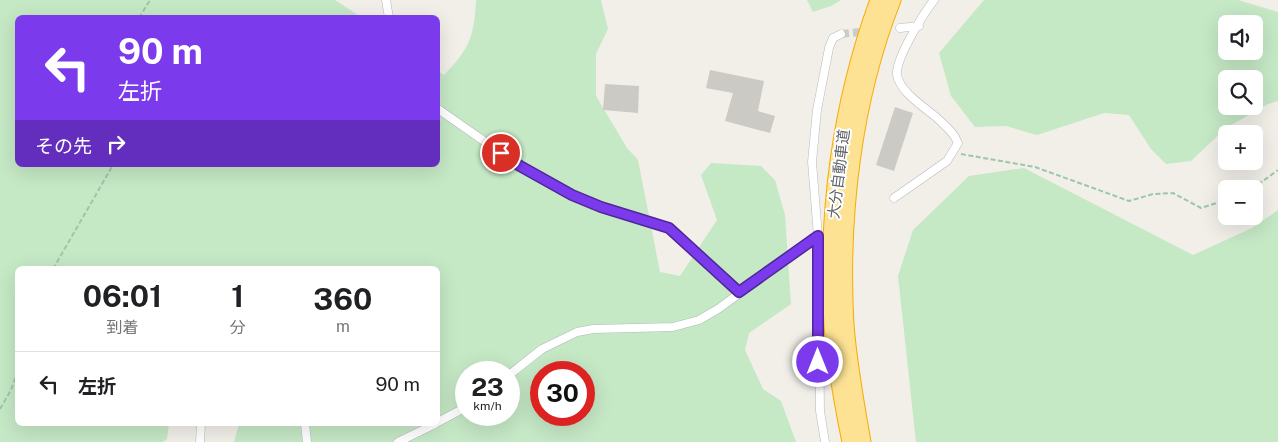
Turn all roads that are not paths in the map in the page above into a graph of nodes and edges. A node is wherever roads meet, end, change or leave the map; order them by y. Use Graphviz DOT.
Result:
graph roads {
  1 [pos="386,0"];
  2 [pos="878,0"];
  3 [pos="893,0"];
  4 [pos="934,0"];
  5 [pos="388,15"];
  6 [pos="919,26"];
  7 [pos="900,28"];
  8 [pos="841,34"];
  9 [pos="440,111"];
  10 [pos="894,198"];
  11 [pos="818,236"];
  12 [pos="739,292"];
  13 [pos="520,366"];
  14 [pos="455,413"];
  15 [pos="440,421"];
  16 [pos="200,426"];
  17 [pos="305,426"];
  18 [pos="430,426"];
  19 [pos="200,442"];
  20 [pos="307,442"];
  21 [pos="398,442"];
  22 [pos="825,442"];
  23 [pos="850,442"];
  24 [pos="863,442"];
  1 -- 5 [label="street"];
  2 -- 23 [label="highway, 大分自動車道"];
  3 -- 24 [label="highway, 大分自動車道"];
  4 -- 6 [label="street"];
  6 -- 7 [label="street"];
  6 -- 10 [label="street"];
  8 -- 11 [label="street"];
  9 -- 12 [label="street"];
  11 -- 12 [label="street"];
  11 -- 22 [label="street"];
  12 -- 13 [label="street"];
  14 -- 15 [label="street"];
  16 -- 19 [label="street"];
  17 -- 20 [label="street"];
  18 -- 21 [label="street"];
}
